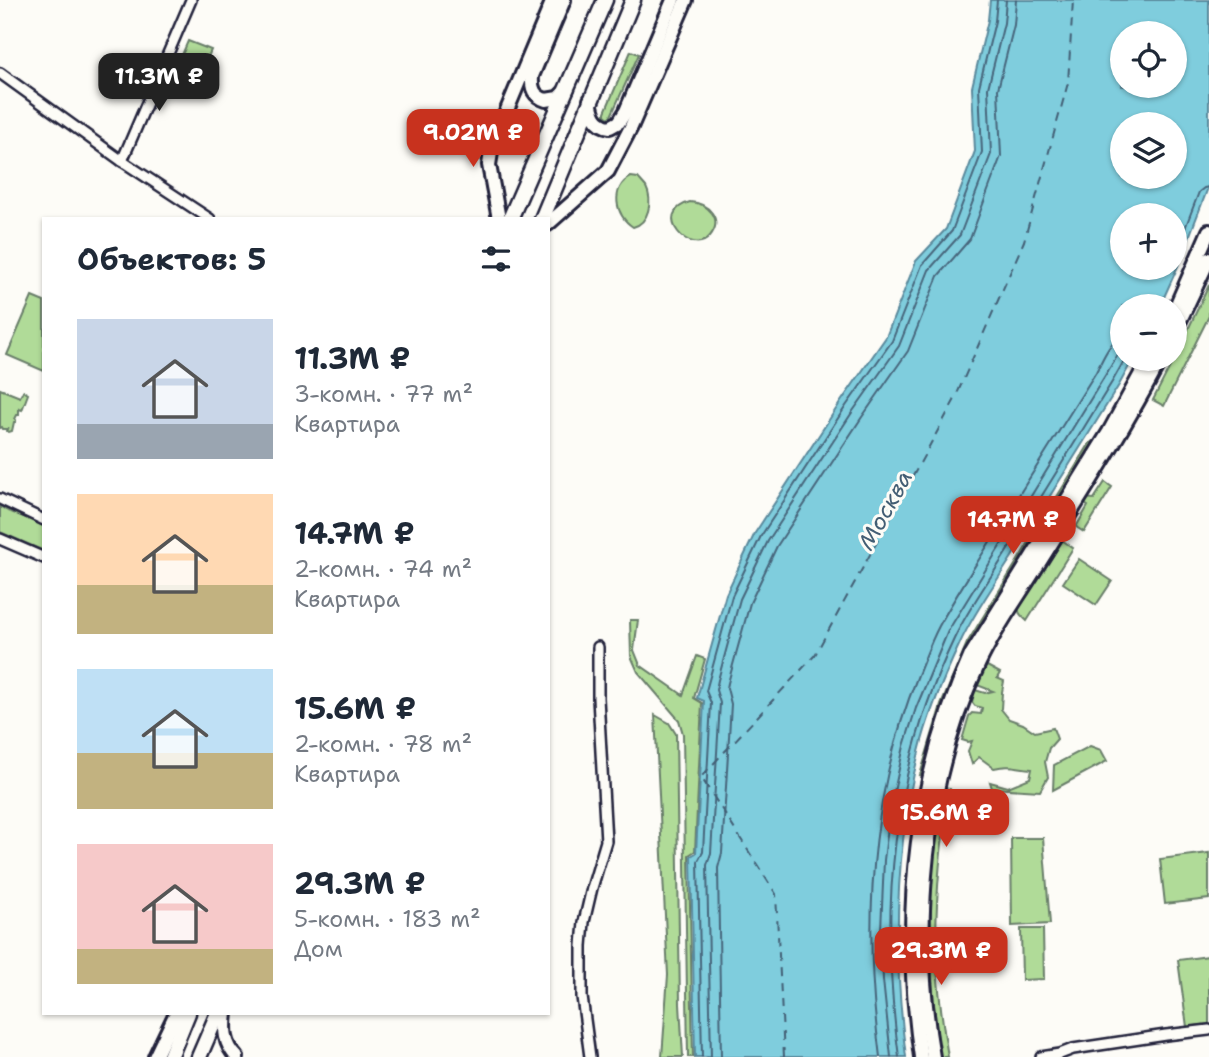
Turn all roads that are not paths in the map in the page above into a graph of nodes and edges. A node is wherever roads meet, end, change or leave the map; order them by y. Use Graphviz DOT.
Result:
graph roads {
  1 [pos="191,0"];
  2 [pos="553,0"];
  3 [pos="565,0"];
  4 [pos="605,0"];
  5 [pos="633,0"];
  6 [pos="673,0"];
  7 [pos="686,0"];
  8 [pos="0,73"];
  9 [pos="567,89"];
  10 [pos="590,100"];
  11 [pos="122,161"];
  12 [pos="208,217"];
  13 [pos="499,217"];
  14 [pos="511,217"];
  15 [pos="543,217"];
  16 [pos="550,222"];
  17 [pos="1209,231"];
  18 [pos="1209,259"];
  19 [pos="1182,294"];
  20 [pos="1187,306"];
  21 [pos="1142,371"];
  22 [pos="1154,371"];
  23 [pos="0,499"];
  24 [pos="42,519"];
  25 [pos="0,538"];
  26 [pos="42,557"];
  27 [pos="598,647"];
  28 [pos="175,1015"];
  29 [pos="187,1015"];
  30 [pos="217,1015"];
  31 [pos="226,1015"];
  32 [pos="1209,1030"];
  33 [pos="155,1057"];
  34 [pos="170,1057"];
  35 [pos="200,1057"];
  36 [pos="237,1057"];
  37 [pos="590,1057"];
  38 [pos="921,1057"];
  39 [pos="933,1057"];
  40 [pos="1041,1057"];
  1 -- 11 [label="street"];
  2 -- 13 [label="main road"];
  3 -- 9 [label="main road"];
  4 -- 9 [label="main road"];
  5 -- 10 [label="main road"];
  6 -- 10 [label="main road"];
  7 -- 16 [label="main road"];
  8 -- 11 [label="street"];
  9 -- 14 [label="main road"];
  10 -- 15 [label="main road"];
  11 -- 12 [label="street"];
  17 -- 19 [label="main road"];
  18 -- 20 [label="main road"];
  21 -- 38 [label="main road"];
  22 -- 39 [label="main road"];
  23 -- 24 [label="street"];
  25 -- 26 [label="street"];
  27 -- 37 [label="street"];
  28 -- 33 [label="main road"];
  29 -- 34 [label="main road"];
  30 -- 35 [label="main road"];
  31 -- 36 [label="main road"];
  32 -- 40 [label="street"];
}
